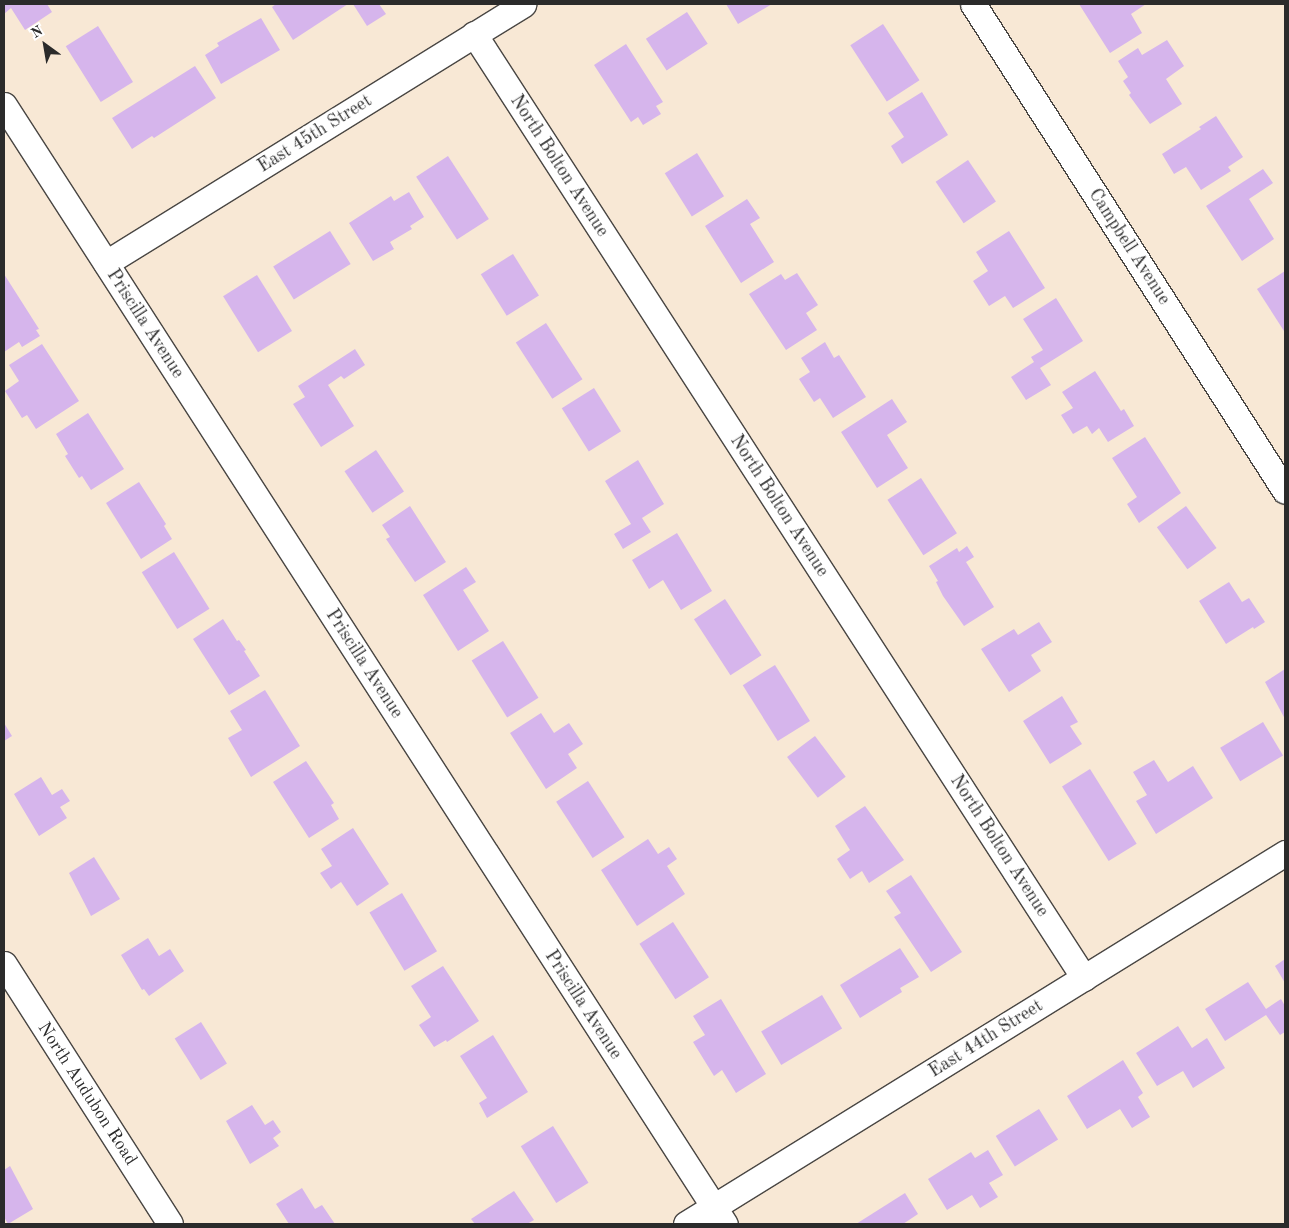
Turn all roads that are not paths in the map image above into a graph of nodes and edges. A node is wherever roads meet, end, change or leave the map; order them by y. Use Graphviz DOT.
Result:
graph roads {
  1 [pos="523,4"];
  2 [pos="973,4"];
  3 [pos="474,34"];
  4 [pos="4,105"];
  5 [pos="106,263"];
  6 [pos="1285,491"];
  7 [pos="1285,853"];
  8 [pos="4,964"];
  9 [pos="1084,978"];
  10 [pos="719,1215"];
  11 [pos="170,1224"];
  12 [pos="686,1224"];
  1 -- 3 [label="street, East 45th Street"];
  2 -- 6 [label="street, Campbell Avenue"];
  3 -- 5 [label="street, East 45th Street"];
  3 -- 9 [label="street, North Bolton Avenue"];
  4 -- 5 [label="street, Priscilla Avenue"];
  5 -- 10 [label="street, Priscilla Avenue"];
  7 -- 9 [label="street, East 44th Street"];
  8 -- 11 [label="street, North Audubon Road"];
  9 -- 10 [label="street, East 44th Street"];
  10 -- 12 [label="street, East 44th Street"];
}
